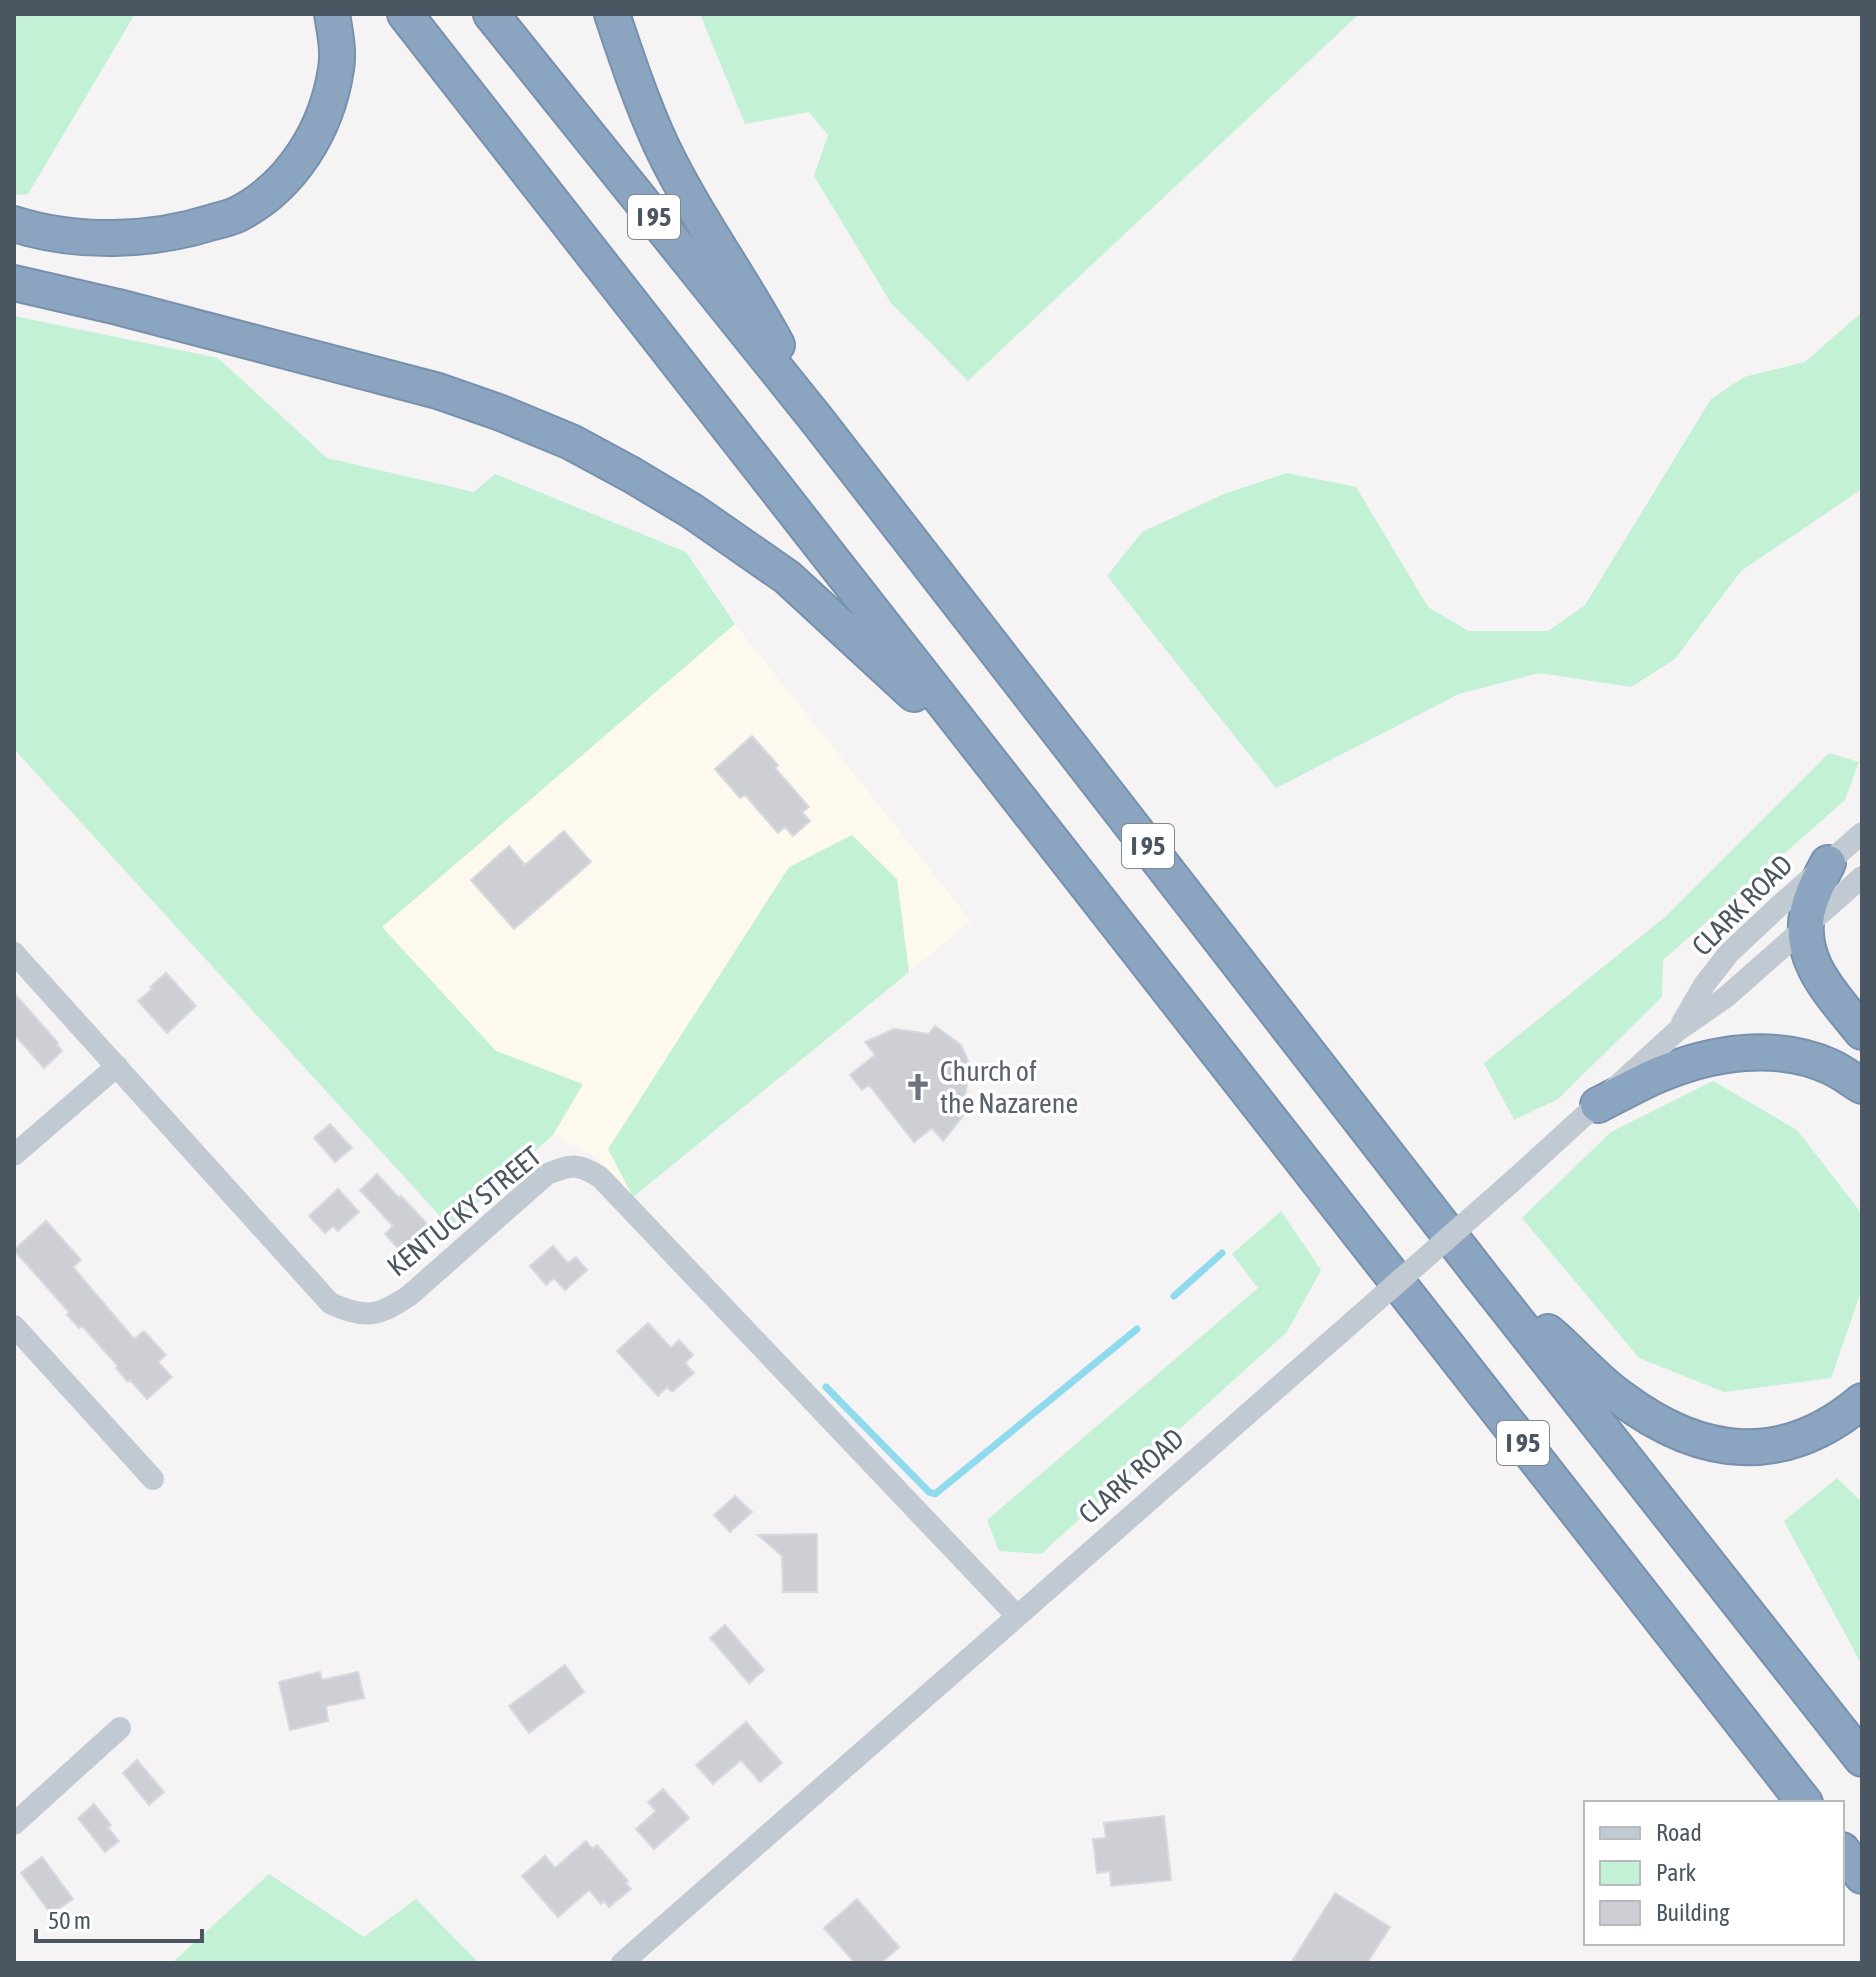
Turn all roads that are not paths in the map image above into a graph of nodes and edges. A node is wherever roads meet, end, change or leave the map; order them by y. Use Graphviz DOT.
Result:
graph roads {
  1 [pos="332,14"];
  2 [pos="405,14"];
  3 [pos="491,14"];
  4 [pos="612,14"];
  5 [pos="14,224"];
  6 [pos="14,283"];
  7 [pos="817,420"];
  8 [pos="996,771"];
  9 [pos="1862,833"];
  10 [pos="1828,863"];
  11 [pos="1862,877"];
  12 [pos="1806,927"];
  13 [pos="14,953"];
  14 [pos="1677,1031"];
  15 [pos="1862,1032"];
  16 [pos="117,1066"];
  17 [pos="1862,1086"];
  18 [pos="1598,1105"];
  19 [pos="14,1155"];
  20 [pos="1479,1273"];
  21 [pos="14,1326"];
  22 [pos="1862,1401"];
  23 [pos="153,1479"];
  24 [pos="1017,1616"];
  25 [pos="120,1728"];
  26 [pos="1862,1759"];
  27 [pos="1803,1801"];
  28 [pos="14,1824"];
  29 [pos="1844,1853"];
  30 [pos="1862,1876"];
  31 [pos="622,1963"];
  1 -- 5 [label="highway"];
  2 -- 8 [label="highway, I 95"];
  3 -- 7 [label="highway, I 95"];
  4 -- 7 [label="highway"];
  6 -- 8 [label="highway"];
  7 -- 20 [label="highway, I 95"];
  8 -- 27 [label="highway, I 95"];
  9 -- 10 [label="street, CLARK ROAD"];
  10 -- 12 [label="highway"];
  10 -- 14 [label="street, CLARK ROAD"];
  11 -- 12 [label="street, CLARK ROAD"];
  12 -- 14 [label="street, CLARK ROAD"];
  12 -- 15 [label="highway"];
  13 -- 16 [label="street, KENTUCKY STREET"];
  14 -- 18 [label="street, CLARK ROAD"];
  16 -- 19 [label="street"];
  16 -- 24 [label="street, KENTUCKY STREET"];
  17 -- 18 [label="highway"];
  18 -- 24 [label="street, CLARK ROAD, bridge"];
  20 -- 22 [label="highway"];
  20 -- 26 [label="highway, I 95"];
  21 -- 23 [label="street"];
  24 -- 31 [label="street, CLARK ROAD"];
  25 -- 28 [label="street"];
  29 -- 30 [label="highway"];
}
